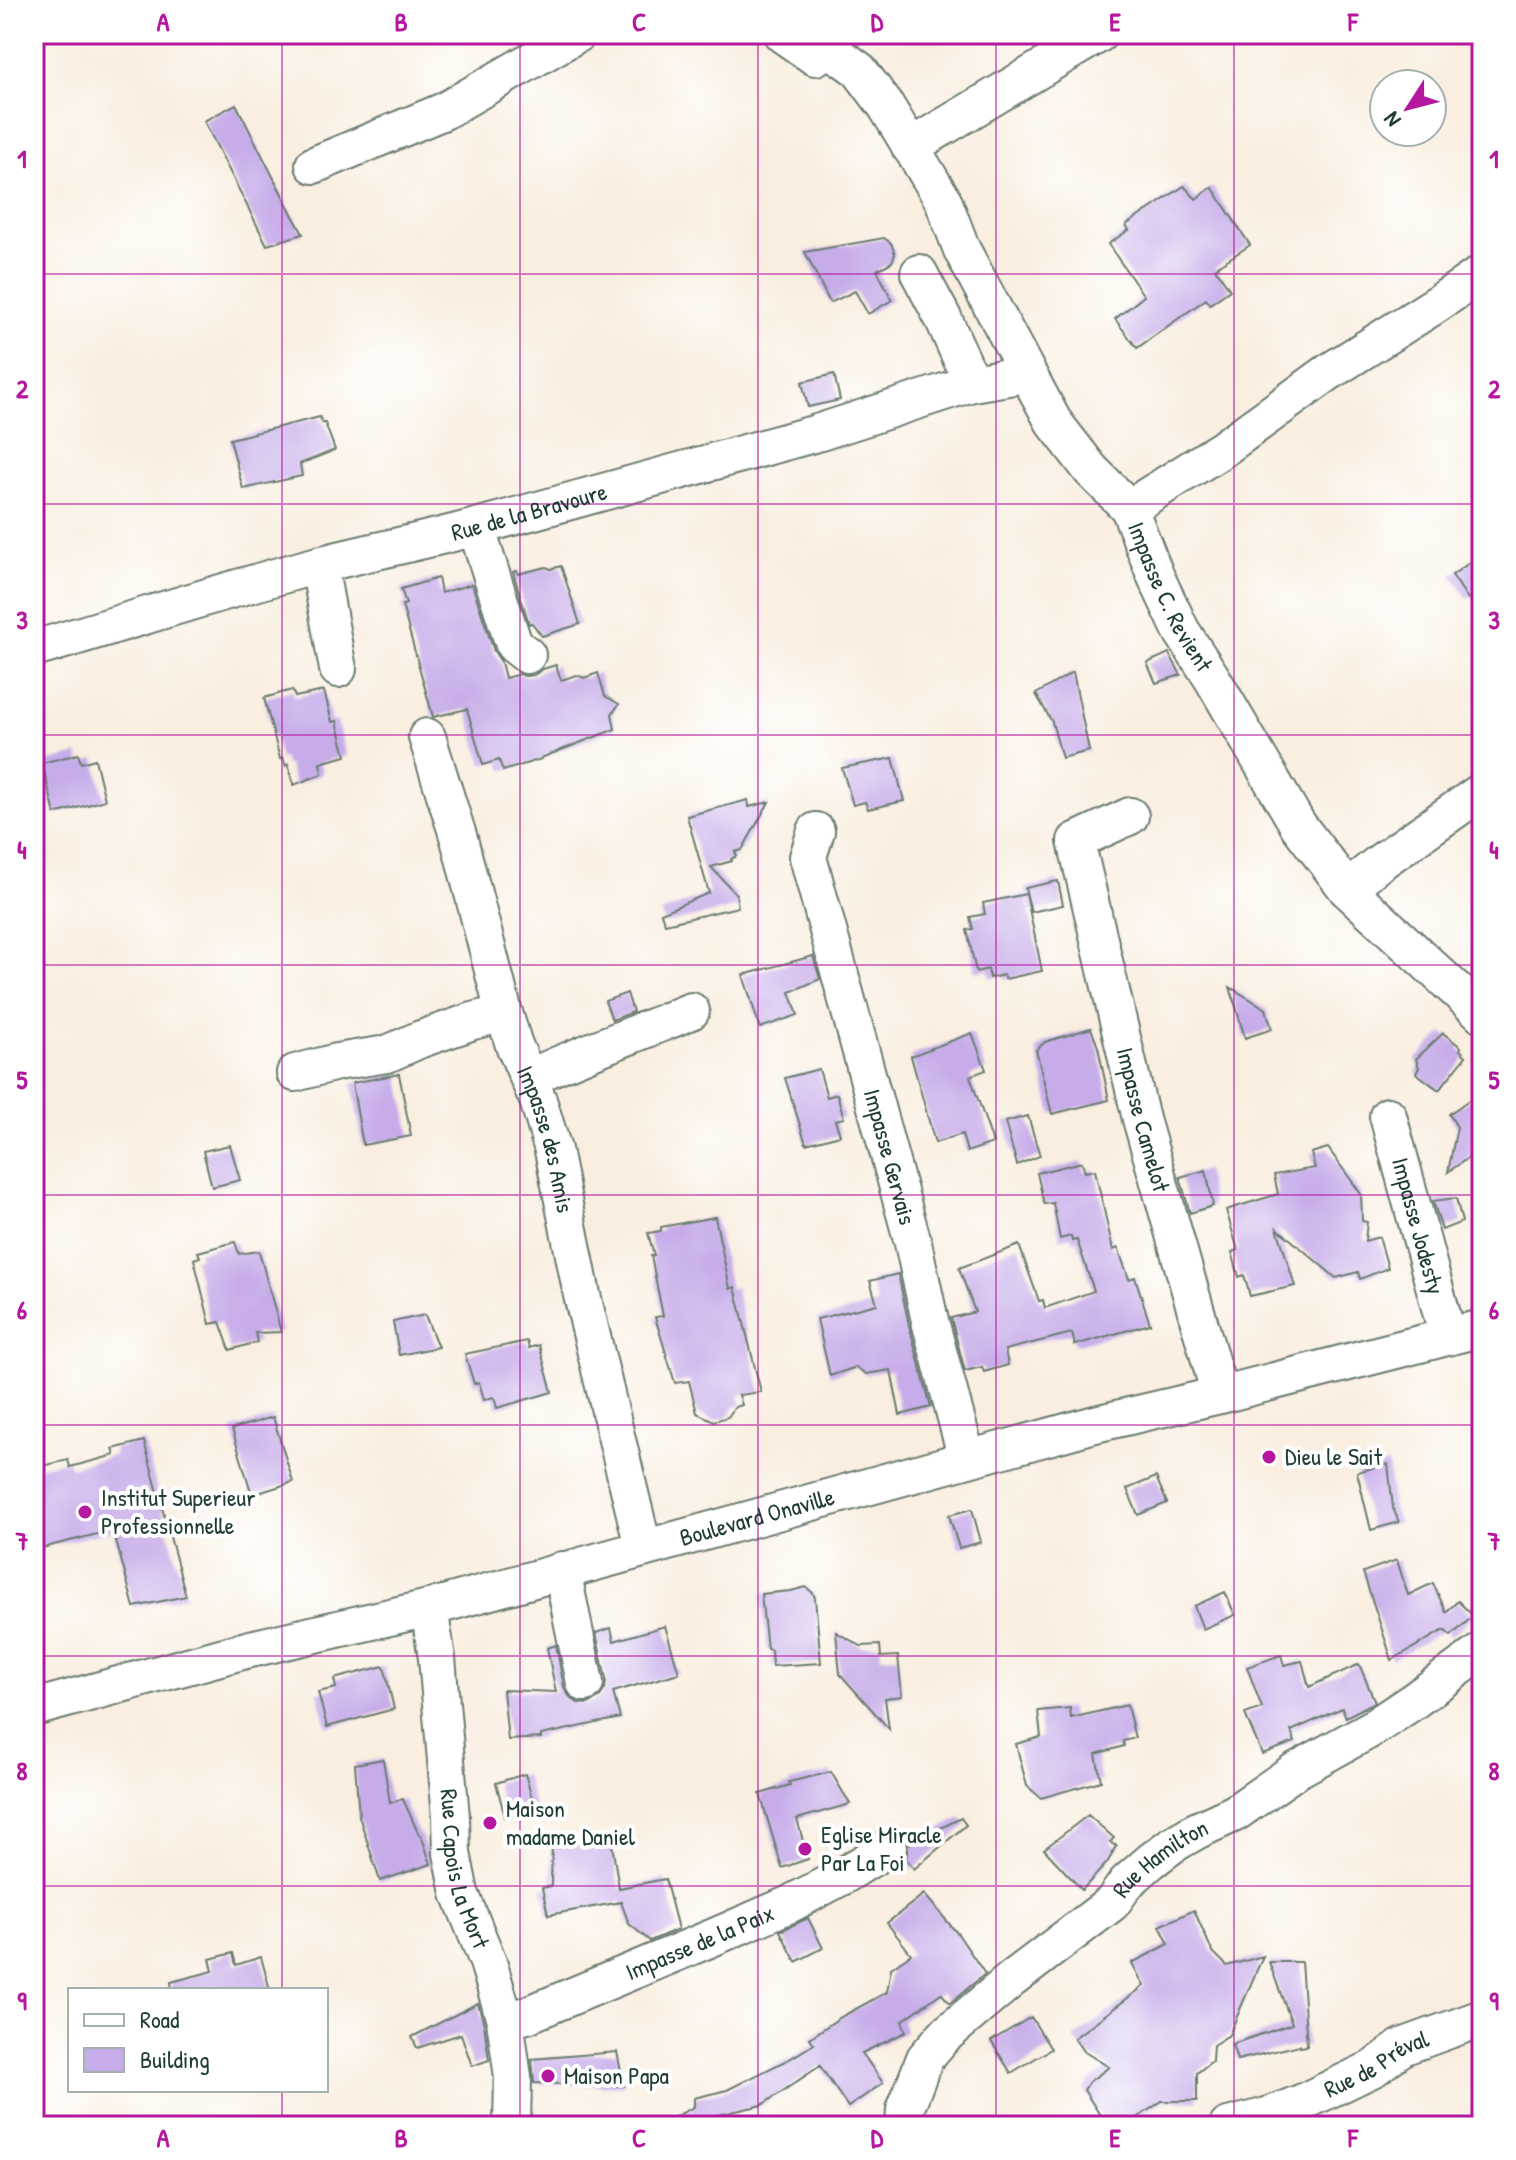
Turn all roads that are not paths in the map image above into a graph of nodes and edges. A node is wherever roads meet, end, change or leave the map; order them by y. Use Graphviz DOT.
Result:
graph roads {
  1 [pos="577,34"];
  2 [pos="782,34"];
  3 [pos="1099,34"];
  4 [pos="823,42"];
  5 [pos="910,147"];
  6 [pos="314,165"];
  7 [pos="919,273"];
  8 [pos="1482,273"];
  9 [pos="1025,371"];
  10 [pos="972,383"];
  11 [pos="1129,508"];
  12 [pos="476,527"];
  13 [pos="319,565"];
  14 [pos="34,649"];
  15 [pos="527,655"];
  16 [pos="338,669"];
  17 [pos="427,737"];
  18 [pos="1482,791"];
  19 [pos="1130,816"];
  20 [pos="812,844"];
  21 [pos="1347,889"];
  22 [pos="691,1011"];
  23 [pos="504,1013"];
  24 [pos="1482,1014"];
  25 [pos="295,1073"];
  26 [pos="529,1078"];
  27 [pos="1388,1116"];
  28 [pos="1465,1332"];
  29 [pos="1220,1395"];
  30 [pos="967,1459"];
  31 [pos="643,1547"];
  32 [pos="562,1570"];
  33 [pos="429,1608"];
  34 [pos="1482,1651"];
  35 [pos="585,1683"];
  36 [pos="37,1696"];
  37 [pos="888,1848"];
  38 [pos="1482,2018"];
  39 [pos="505,2020"];
  40 [pos="512,2126"];
  41 [pos="904,2126"];
  42 [pos="1228,2126"];
  1 -- 6 [label="street"];
  2 -- 4 [label="street"];
  3 -- 5 [label="street"];
  4 -- 5 [label="street, Impasse C. Revient"];
  5 -- 9 [label="street, Impasse C. Revient"];
  7 -- 10 [label="street"];
  8 -- 11 [label="street"];
  9 -- 10 [label="street, Rue de la Bravoure"];
  9 -- 11 [label="street, Impasse C. Revient"];
  10 -- 12 [label="street, Rue de la Bravoure"];
  11 -- 21 [label="street, Impasse C. Revient"];
  12 -- 13 [label="street, Rue de la Bravoure"];
  12 -- 15 [label="street"];
  13 -- 14 [label="street, Rue de la Bravoure"];
  13 -- 16 [label="street"];
  17 -- 23 [label="street, Impasse des Amis"];
  18 -- 21 [label="street"];
  19 -- 29 [label="street, Impasse Camelot"];
  20 -- 30 [label="street, Impasse Gervais"];
  21 -- 24 [label="street, Impasse C. Revient"];
  22 -- 26 [label="street"];
  23 -- 25 [label="street"];
  23 -- 26 [label="street, Impasse des Amis"];
  26 -- 31 [label="street, Impasse des Amis"];
  27 -- 28 [label="street, Impasse Jodesty"];
  28 -- 29 [label="street, Boulevard Onaville"];
  29 -- 30 [label="street, Boulevard Onaville"];
  30 -- 31 [label="street, Boulevard Onaville"];
  31 -- 32 [label="street, Boulevard Onaville"];
  32 -- 33 [label="street, Boulevard Onaville"];
  32 -- 35 [label="street"];
  33 -- 36 [label="street, Boulevard Onaville"];
  33 -- 39 [label="street, Rue Capois La Mort"];
  34 -- 41 [label="street, Rue Hamilton"];
  37 -- 39 [label="street, Impasse de la Paix"];
  38 -- 42 [label="street, Rue de Préval"];
  39 -- 40 [label="street, Rue Capois La Mort"];
}
